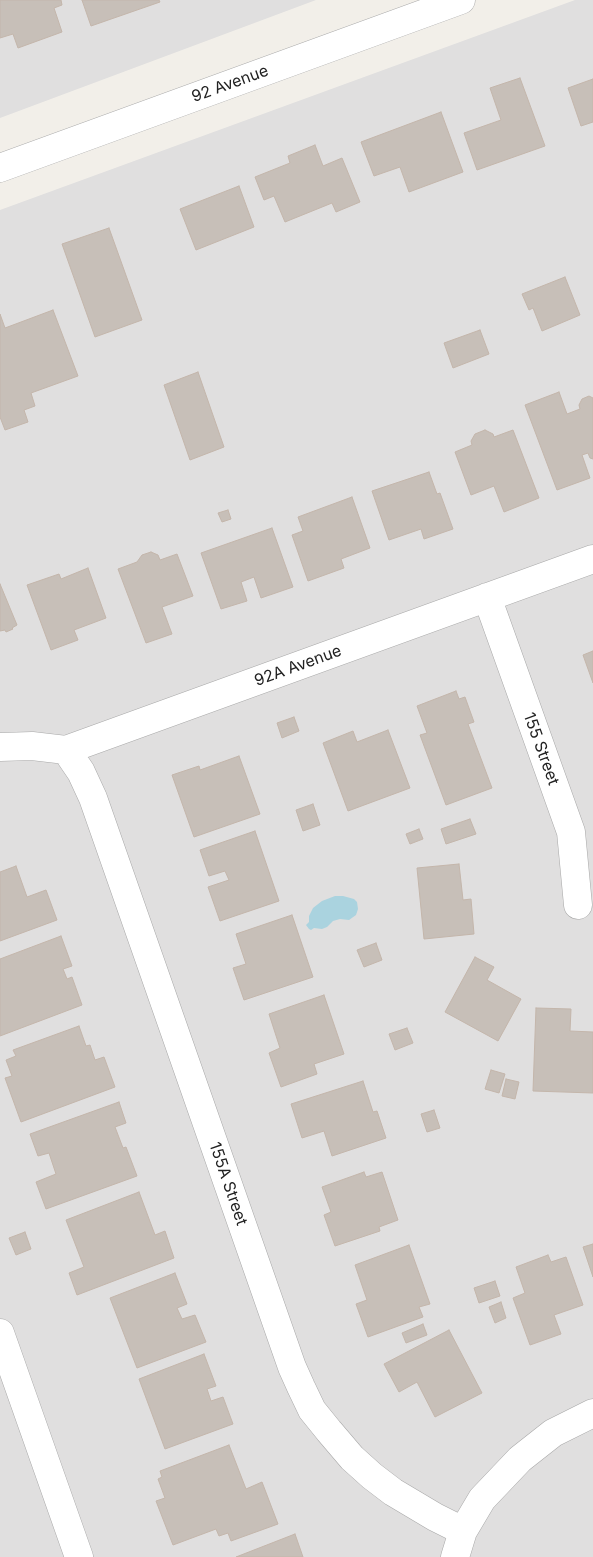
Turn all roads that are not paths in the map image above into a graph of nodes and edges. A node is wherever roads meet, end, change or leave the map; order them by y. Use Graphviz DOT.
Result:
graph roads {
  1 [pos="461,0"];
  2 [pos="0,168"];
  3 [pos="593,559"];
  4 [pos="488,597"];
  5 [pos="0,747"];
  6 [pos="66,750"];
  7 [pos="578,905"];
  8 [pos="0,1333"];
  9 [pos="593,1413"];
  10 [pos="463,1531"];
  11 [pos="78,1557"];
  12 [pos="455,1557"];
  1 -- 2 [label="street, 92 Avenue"];
  3 -- 4 [label="street, 92A Avenue"];
  4 -- 6 [label="street, 92A Avenue"];
  4 -- 7 [label="street, 155 Street"];
  5 -- 6 [label="street, 92A Avenue"];
  6 -- 10 [label="street, 155A Street"];
  8 -- 11 [label="street"];
  9 -- 10 [label="street"];
  10 -- 12 [label="street"];
}
